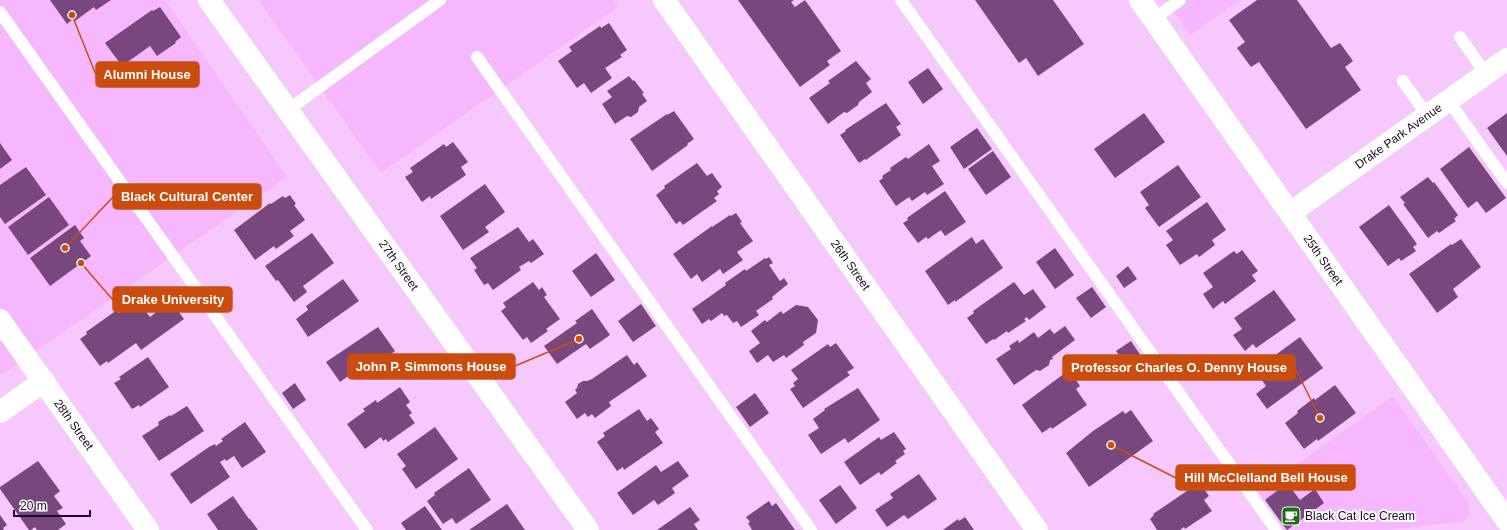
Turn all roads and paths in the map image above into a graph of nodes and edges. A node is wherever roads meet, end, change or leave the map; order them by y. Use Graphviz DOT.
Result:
graph roads {
  1 [pos="209,0"];
  2 [pos="440,0"];
  3 [pos="664,0"];
  4 [pos="901,0"];
  5 [pos="1140,0"];
  6 [pos="1180,0"];
  7 [pos="0,12"];
  8 [pos="1154,19"];
  9 [pos="1460,37"];
  10 [pos="477,57"];
  11 [pos="1507,59"];
  12 [pos="1486,74"];
  13 [pos="1403,81"];
  14 [pos="1448,100"];
  15 [pos="288,110"];
  16 [pos="1427,115"];
  17 [pos="1507,183"];
  18 [pos="1290,213"];
  19 [pos="0,320"];
  20 [pos="44,381"];
  21 [pos="0,412"];
  22 [pos="1507,520"];
  23 [pos="148,530"];
  24 [pos="367,530"];
  25 [pos="588,530"];
  26 [pos="811,530"];
  27 [pos="1037,530"];
  28 [pos="1276,530"];
  1 -- 15 [label="street, 27th Street"];
  2 -- 15 [label="lane"];
  3 -- 27 [label="street, 26th Street"];
  4 -- 28 [label="lane"];
  5 -- 8 [label="street, 25th Street"];
  6 -- 8 [label="lane"];
  7 -- 24 [label="lane"];
  8 -- 18 [label="street, 25th Street"];
  9 -- 12 [label="lane"];
  10 -- 26 [label="lane"];
  11 -- 12 [label="street, Drake Park Avenue"];
  12 -- 14 [label="street, Drake Park Avenue"];
  13 -- 16 [label="lane"];
  14 -- 16 [label="street, Drake Park Avenue"];
  14 -- 17 [label="lane"];
  15 -- 25 [label="street, 27th Street"];
  16 -- 18 [label="street, Drake Park Avenue"];
  18 -- 22 [label="street, 25th Street"];
  19 -- 20 [label="street, 28th Street"];
  20 -- 21 [label="street"];
  20 -- 23 [label="street, 28th Street"];
}
